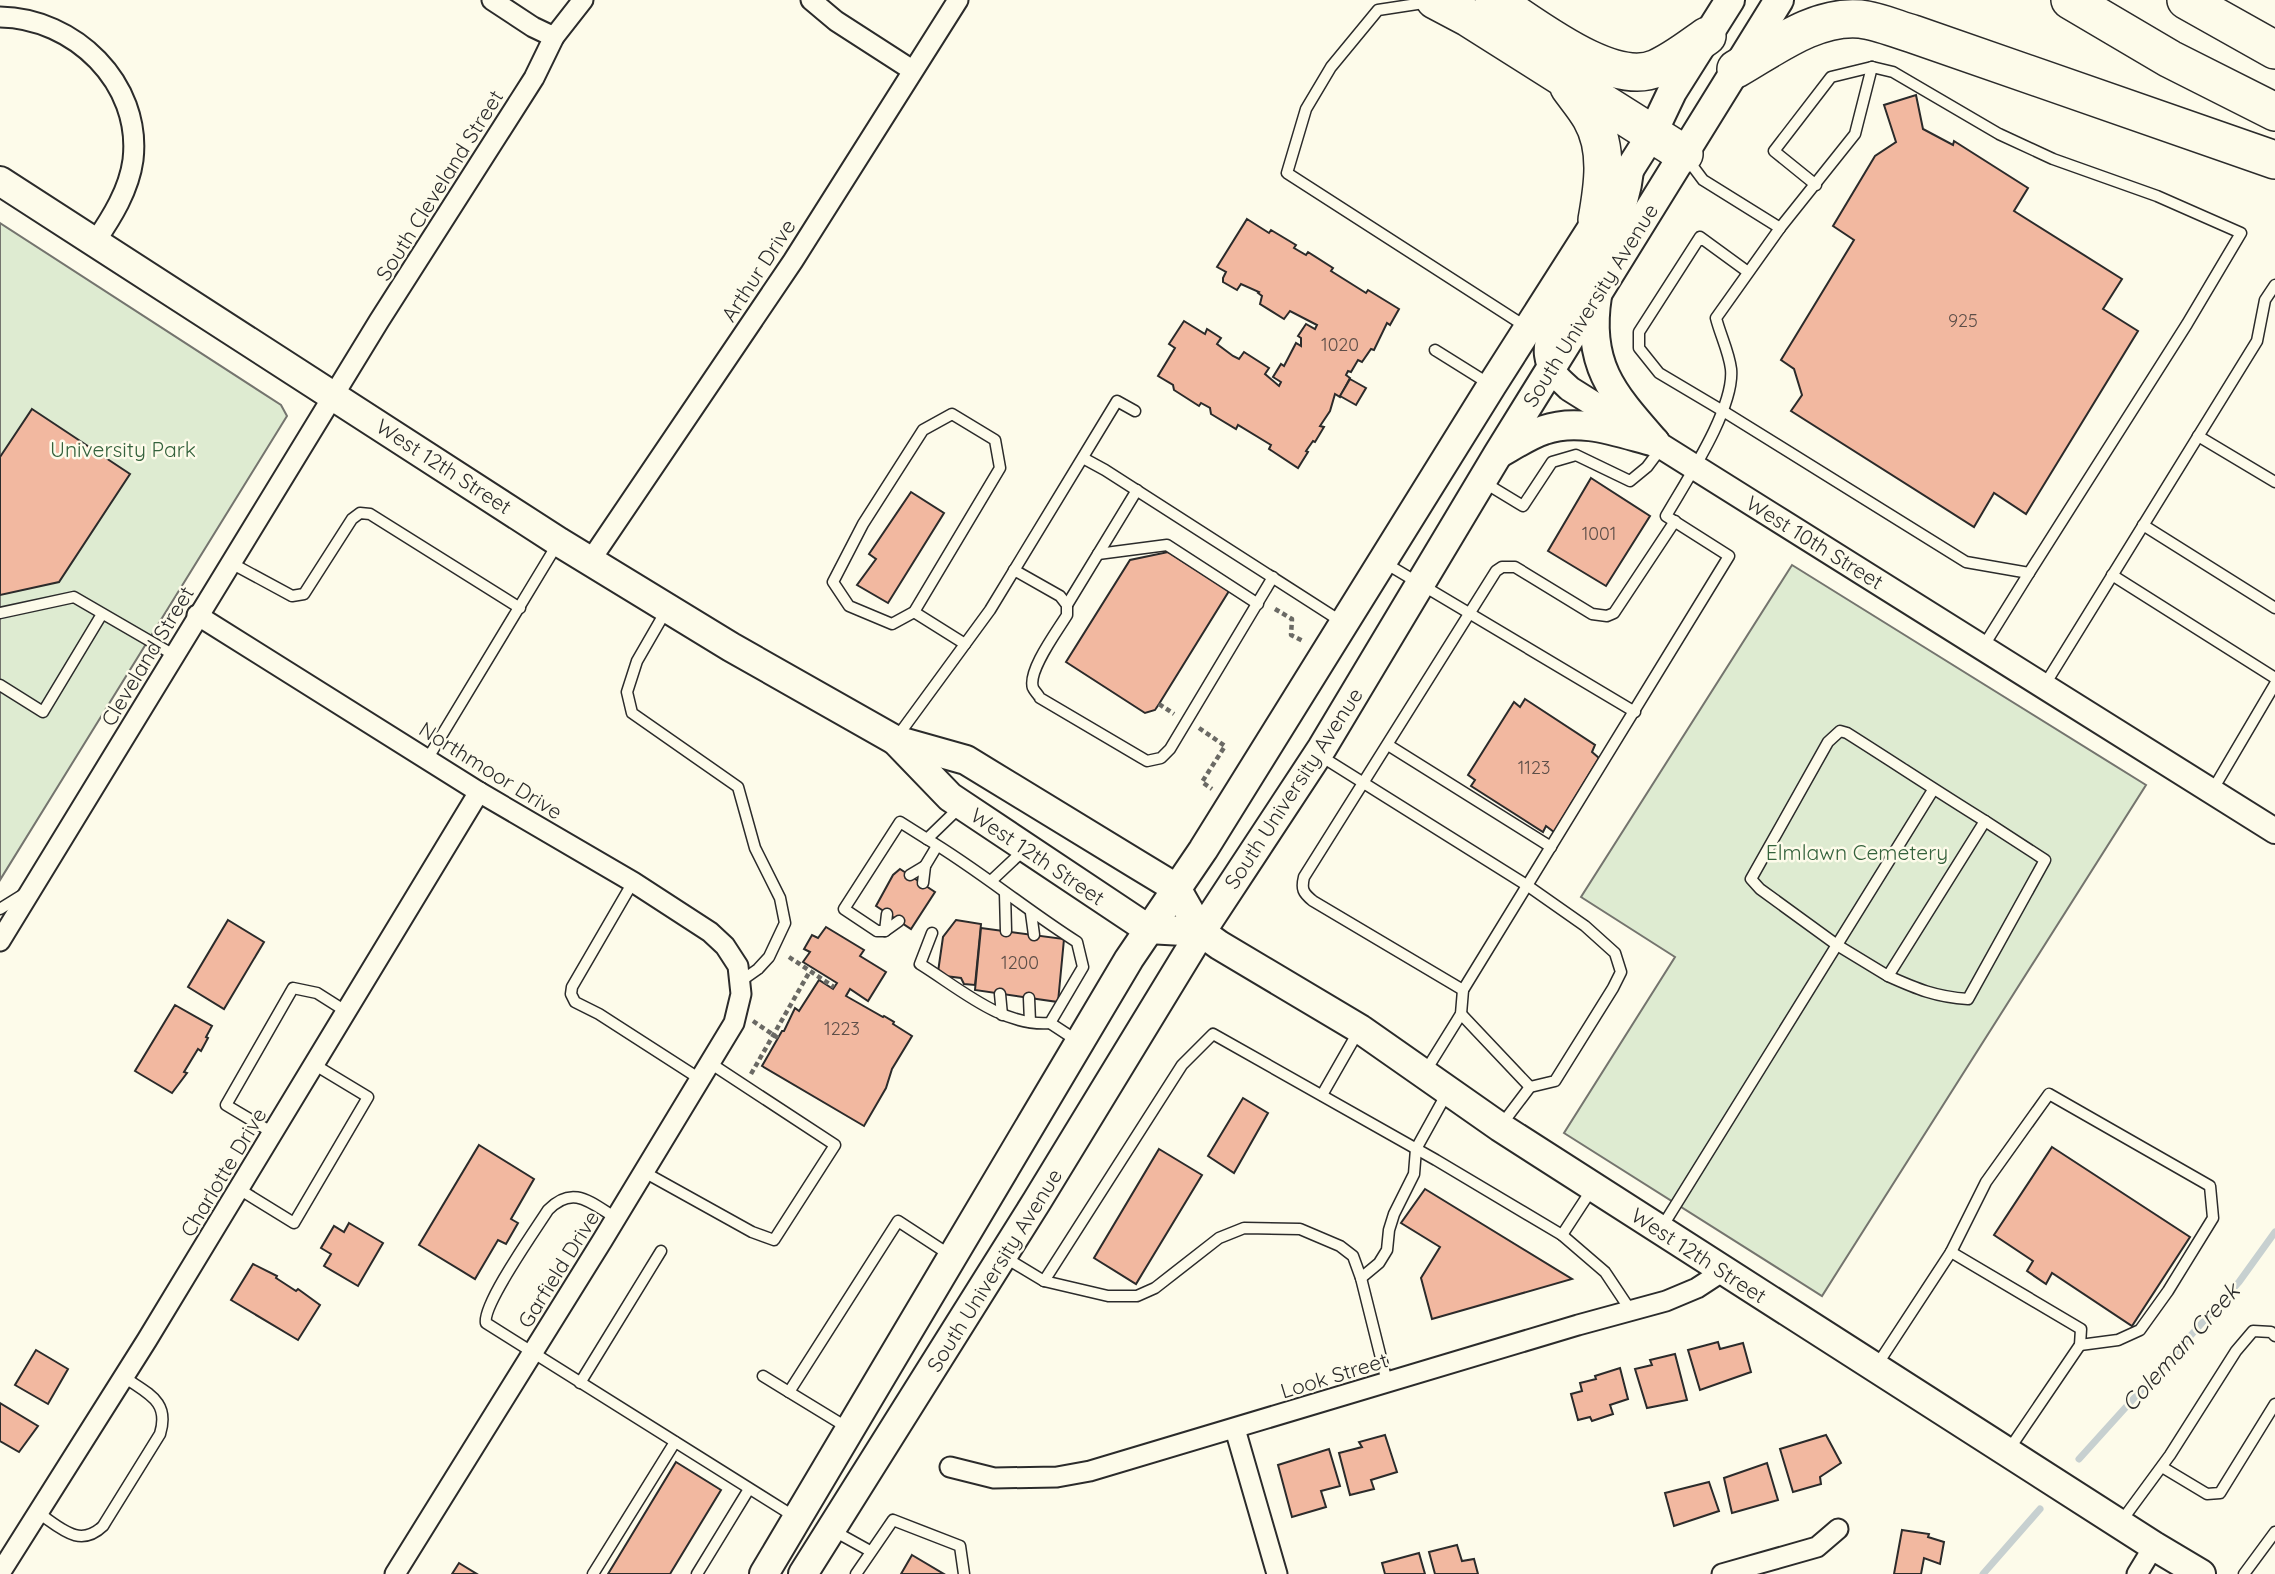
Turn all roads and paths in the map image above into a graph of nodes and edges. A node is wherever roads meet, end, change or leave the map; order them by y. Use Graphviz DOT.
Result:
graph roads {
  1 [pos="492,0"];
  2 [pos="583,0"];
  3 [pos="810,0"];
  4 [pos="958,0"];
  5 [pos="1494,0"];
  6 [pos="1730,0"];
  7 [pos="1779,0"];
  8 [pos="2070,0"];
  9 [pos="2186,0"];
  10 [pos="1436,1"];
  11 [pos="0,17"];
  12 [pos="1707,36"];
  13 [pos="554,37"];
  14 [pos="2275,50"];
  15 [pos="1872,67"];
  16 [pos="1736,69"];
  17 [pos="912,70"];
  18 [pos="1562,77"];
  19 [pos="2275,112"];
  20 [pos="1652,134"];
  21 [pos="1684,154"];
  22 [pos="2275,160"];
  23 [pos="1632,165"];
  24 [pos="0,181"];
  25 [pos="1816,185"];
  26 [pos="1597,220"];
  27 [pos="1780,228"];
  28 [pos="95,242"];
  29 [pos="1748,272"];
  30 [pos="2275,285"];
  31 [pos="1597,292"];
  32 [pos="1528,328"];
  33 [pos="1435,350"];
  34 [pos="1550,370"];
  35 [pos="1492,385"];
  36 [pos="334,395"];
  37 [pos="1135,411"];
  38 [pos="1723,411"];
  39 [pos="2199,436"];
  40 [pos="1659,444"];
  41 [pos="1498,454"];
  42 [pos="1083,458"];
  43 [pos="1694,466"];
  44 [pos="1482,481"];
  45 [pos="2275,482"];
  46 [pos="1137,491"];
  47 [pos="1675,521"];
  48 [pos="2143,525"];
  49 [pos="559,542"];
  50 [pos="1098,554"];
  51 [pos="590,561"];
  52 [pos="1383,562"];
  53 [pos="231,563"];
  54 [pos="1014,570"];
  55 [pos="2029,573"];
  56 [pos="2112,575"];
  57 [pos="1273,577"];
  58 [pos="1420,584"];
  59 [pos="1258,604"];
  60 [pos="1067,605"];
  61 [pos="520,608"];
  62 [pos="668,608"];
  63 [pos="1275,608"];
  64 [pos="2275,608"];
  65 [pos="914,612"];
  66 [pos="1471,612"];
  67 [pos="0,613"];
  68 [pos="102,614"];
  69 [pos="197,615"];
  70 [pos="1345,624"];
  71 [pos="1303,641"];
  72 [pos="965,644"];
  73 [pos="1983,648"];
  74 [pos="174,655"];
  75 [pos="2275,678"];
  76 [pos="2275,684"];
  77 [pos="0,685"];
  78 [pos="2043,686"];
  79 [pos="1159,704"];
  80 [pos="1634,712"];
  81 [pos="1175,715"];
  82 [pos="1198,728"];
  83 [pos="895,740"];
  84 [pos="1388,745"];
  85 [pos="1318,754"];
  86 [pos="428,758"];
  87 [pos="1364,782"];
  88 [pos="1212,789"];
  89 [pos="1933,790"];
  90 [pos="2212,791"];
  91 [pos="479,792"];
  92 [pos="961,805"];
  93 [pos="1985,821"];
  94 [pos="2275,831"];
  95 [pos="927,839"];
  96 [pos="937,846"];
  97 [pos="1551,847"];
  98 [pos="1026,848"];
  99 [pos="925,866"];
  100 [pos="910,875"];
  101 [pos="991,881"];
  102 [pos="634,883"];
  103 [pos="923,883"];
  104 [pos="36,886"];
  105 [pos="1528,886"];
  106 [pos="1176,888"];
  107 [pos="1005,892"];
  108 [pos="0,909"];
  109 [pos="1031,913"];
  110 [pos="887,914"];
  111 [pos="899,921"];
  112 [pos="1148,929"];
  113 [pos="1006,931"];
  114 [pos="886,932"];
  115 [pos="1201,932"];
  116 [pos="932,933"];
  117 [pos="1034,935"];
  118 [pos="0,941"];
  119 [pos="1837,945"];
  120 [pos="789,957"];
  121 [pos="810,971"];
  122 [pos="1888,976"];
  123 [pos="741,981"];
  124 [pos="835,987"];
  125 [pos="1463,990"];
  126 [pos="1000,994"];
  127 [pos="1029,998"];
  128 [pos="347,1012"];
  129 [pos="1461,1014"];
  130 [pos="1002,1015"];
  131 [pos="747,1017"];
  132 [pos="1030,1022"];
  133 [pos="1050,1023"];
  134 [pos="1360,1029"];
  135 [pos="776,1036"];
  136 [pos="1080,1042"];
  137 [pos="316,1065"];
  138 [pos="705,1071"];
  139 [pos="1423,1074"];
  140 [pos="744,1085"];
  141 [pos="1530,1087"];
  142 [pos="1447,1092"];
  143 [pos="1322,1096"];
  144 [pos="1500,1127"];
  145 [pos="273,1133"];
  146 [pos="1416,1149"];
  147 [pos="644,1172"];
  148 [pos="1592,1187"];
  149 [pos="239,1189"];
  150 [pos="616,1218"];
  151 [pos="1660,1230"];
  152 [pos="1562,1236"];
  153 [pos="661,1251"];
  154 [pos="1951,1252"];
  155 [pos="1002,1255"];
  156 [pos="953,1257"];
  157 [pos="1723,1271"];
  158 [pos="1361,1278"];
  159 [pos="1044,1281"];
  160 [pos="1631,1312"];
  161 [pos="2274,1331"];
  162 [pos="2080,1345"];
  163 [pos="532,1354"];
  164 [pos="1876,1367"];
  165 [pos="763,1376"];
  166 [pos="124,1377"];
  167 [pos="1387,1382"];
  168 [pos="580,1383"];
  169 [pos="789,1392"];
  170 [pos="2275,1404"];
  171 [pos="1235,1429"];
  172 [pos="851,1430"];
  173 [pos="675,1442"];
  174 [pos="2008,1452"];
  175 [pos="950,1467"];
  176 [pos="2162,1467"];
  177 [pos="749,1489"];
  178 [pos="37,1512"];
  179 [pos="798,1519"];
  180 [pos="2119,1524"];
  181 [pos="831,1529"];
  182 [pos="1838,1529"];
  183 [pos="2275,1532"];
  184 [pos="2154,1546"];
  185 [pos="870,1551"];
  186 [pos="0,1573"];
  187 [pos="395,1574"];
  188 [pos="593,1574"];
  189 [pos="698,1574"];
  190 [pos="764,1574"];
  191 [pos="803,1574"];
  192 [pos="856,1574"];
  193 [pos="964,1574"];
  194 [pos="1277,1574"];
  195 [pos="1722,1574"];
  196 [pos="2137,1574"];
  197 [pos="2201,1574"];
  198 [pos="2244,1574"];
  1 -- 13 [label="street"];
  2 -- 13 [label="street, South Cleveland Street"];
  3 -- 17 [label="street"];
  4 -- 17 [label="street, Arthur Drive"];
  5 -- 12 [label="highway"];
  6 -- 12 [label="main road, South University Avenue"];
  7 -- 16 [label="main road, South University Avenue"];
  8 -- 19 [label="highway"];
  9 -- 14 [label="highway"];
  10 -- 18 [label="highway"];
  10 -- 32 [label="lane"];
  11 -- 28 [label="street"];
  12 -- 20 [label="main road, South University Avenue"];
  13 -- 36 [label="street, South Cleveland Street"];
  15 -- 25 [label="lane"];
  15 -- 25 [label="lane"];
  15 -- 55 [label="lane"];
  16 -- 21 [label="main road, South University Avenue"];
  16 -- 22 [label="highway"];
  17 -- 51 [label="street, Arthur Drive"];
  18 -- 20 [label="highway"];
  18 -- 26 [label="highway"];
  20 -- 21 [label="highway"];
  20 -- 23 [label="main road, South University Avenue"];
  21 -- 27 [label="lane"];
  21 -- 31 [label="main road, South University Avenue"];
  23 -- 26 [label="main road, South University Avenue"];
  23 -- 34 [label="street"];
  24 -- 28 [label="main road, West 12th Street"];
  25 -- 27 [label="lane"];
  26 -- 32 [label="main road, South University Avenue"];
  27 -- 29 [label="lane"];
  28 -- 36 [label="main road, West 12th Street"];
  29 -- 38 [label="lane"];
  29 -- 38 [label="lane"];
  30 -- 39 [label="lane"];
  31 -- 34 [label="main road, South University Avenue"];
  31 -- 40 [label="main road"];
  32 -- 35 [label="main road, South University Avenue"];
  33 -- 35 [label="lane"];
  34 -- 40 [label="street, West 10th Street"];
  34 -- 41 [label="main road, South University Avenue"];
  35 -- 52 [label="main road, South University Avenue"];
  36 -- 49 [label="main road, West 12th Street"];
  36 -- 53 [label="street, Cleveland Street"];
  37 -- 42 [label="lane"];
  38 -- 43 [label="lane"];
  38 -- 55 [label="lane"];
  39 -- 45 [label="lane"];
  39 -- 48 [label="lane"];
  40 -- 41 [label="main road"];
  40 -- 43 [label="street, West 10th Street"];
  40 -- 44 [label="lane"];
  41 -- 44 [label="main road, South University Avenue"];
  42 -- 46 [label="lane"];
  42 -- 54 [label="lane"];
  43 -- 47 [label="lane"];
  43 -- 73 [label="street, West 10th Street"];
  44 -- 58 [label="main road, South University Avenue"];
  46 -- 50 [label="lane"];
  46 -- 57 [label="lane"];
  47 -- 66 [label="lane"];
  47 -- 80 [label="lane"];
  48 -- 56 [label="lane"];
  48 -- 64 [label="lane"];
  49 -- 51 [label="main road, West 12th Street"];
  49 -- 61 [label="lane"];
  50 -- 59 [label="lane"];
  50 -- 60 [label="lane"];
  51 -- 62 [label="main road, West 12th Street"];
  52 -- 58 [label="lane"];
  52 -- 70 [label="main road, South University Avenue"];
  53 -- 61 [label="lane"];
  53 -- 69 [label="street, Cleveland Street"];
  54 -- 60 [label="lane"];
  54 -- 72 [label="lane"];
  55 -- 73 [label="lane"];
  56 -- 75 [label="lane"];
  56 -- 78 [label="lane"];
  57 -- 59 [label="lane"];
  57 -- 70 [label="lane"];
  58 -- 66 [label="lane"];
  58 -- 85 [label="main road, South University Avenue"];
  59 -- 60 [label="lane"];
  61 -- 86 [label="lane"];
  62 -- 83 [label="main road, West 12th Street"];
  62 -- 123 [label="lane"];
  63 -- 71 [label="path"];
  65 -- 65 [label="lane"];
  65 -- 72 [label="lane"];
  66 -- 80 [label="lane"];
  66 -- 84 [label="lane"];
  67 -- 68 [label="lane"];
  68 -- 74 [label="lane"];
  68 -- 77 [label="lane"];
  69 -- 74 [label="street, Cleveland Street"];
  69 -- 86 [label="street, Northmoor Drive"];
  70 -- 106 [label="main road, South University Avenue"];
  72 -- 83 [label="lane"];
  73 -- 78 [label="street, West 10th Street"];
  74 -- 104 [label="street, Cleveland Street"];
  76 -- 90 [label="lane"];
  78 -- 90 [label="street, West 10th Street"];
  79 -- 81 [label="path"];
  80 -- 97 [label="lane"];
  82 -- 88 [label="path"];
  83 -- 92 [label="main road, West 12th Street"];
  83 -- 106 [label="main road, West 12th Street"];
  84 -- 87 [label="lane"];
  84 -- 97 [label="lane"];
  85 -- 87 [label="lane"];
  85 -- 115 [label="main road, South University Avenue"];
  86 -- 91 [label="street, Northmoor Drive"];
  87 -- 105 [label="lane"];
  87 -- 125 [label="lane"];
  89 -- 93 [label="lane"];
  89 -- 119 [label="lane"];
  89 -- 119 [label="lane"];
  90 -- 94 [label="street, West 10th Street"];
  91 -- 102 [label="street, Northmoor Drive"];
  91 -- 128 [label="street, Charlotte Drive"];
  92 -- 95 [label="lane"];
  92 -- 98 [label="main road, West 12th Street"];
  93 -- 122 [label="lane"];
  93 -- 122 [label="lane"];
  95 -- 96 [label="lane"];
  95 -- 114 [label="lane"];
  96 -- 99 [label="lane"];
  96 -- 101 [label="lane"];
  97 -- 105 [label="lane"];
  98 -- 101 [label="lane"];
  98 -- 112 [label="main road, West 12th Street"];
  99 -- 100 [label="lane"];
  99 -- 103 [label="lane"];
  101 -- 107 [label="lane"];
  102 -- 123 [label="street, Northmoor Drive"];
  102 -- 138 [label="lane"];
  104 -- 108 [label="lane"];
  104 -- 118 [label="street, Cleveland Street"];
  105 -- 125 [label="lane"];
  105 -- 141 [label="lane"];
  106 -- 112 [label="main road, South University Avenue"];
  106 -- 115 [label="main road, West 12th Street"];
  107 -- 109 [label="lane"];
  107 -- 113 [label="lane"];
  109 -- 117 [label="lane"];
  109 -- 133 [label="lane"];
  110 -- 114 [label="lane"];
  111 -- 114 [label="lane"];
  112 -- 115 [label="main road, West 12th Street"];
  112 -- 136 [label="main road, South University Avenue"];
  115 -- 134 [label="main road, West 12th Street"];
  115 -- 155 [label="main road, South University Avenue"];
  116 -- 130 [label="lane"];
  119 -- 122 [label="lane"];
  119 -- 151 [label="lane"];
  120 -- 121 [label="path"];
  121 -- 124 [label="path"];
  121 -- 135 [label="path"];
  123 -- 138 [label="street, Garfield Drive"];
  125 -- 129 [label="lane"];
  126 -- 130 [label="lane"];
  127 -- 132 [label="lane"];
  128 -- 137 [label="street, Charlotte Drive"];
  128 -- 145 [label="lane"];
  129 -- 139 [label="lane"];
  129 -- 141 [label="lane"];
  130 -- 132 [label="lane"];
  131 -- 135 [label="path"];
  132 -- 133 [label="lane"];
  133 -- 136 [label="lane"];
  134 -- 139 [label="main road, West 12th Street"];
  134 -- 143 [label="lane"];
  135 -- 140 [label="path"];
  136 -- 156 [label="main road, South University Avenue"];
  137 -- 145 [label="street, Charlotte Drive"];
  137 -- 149 [label="lane"];
  138 -- 140 [label="lane"];
  138 -- 147 [label="street, Garfield Drive"];
  139 -- 142 [label="main road, West 12th Street"];
  140 -- 147 [label="lane"];
  141 -- 144 [label="lane"];
  142 -- 144 [label="main road, West 12th Street"];
  142 -- 146 [label="lane"];
  143 -- 146 [label="lane"];
  143 -- 159 [label="lane"];
  144 -- 148 [label="main road, West 12th Street"];
  145 -- 149 [label="street, Charlotte Drive"];
  146 -- 152 [label="lane"];
  146 -- 158 [label="lane"];
  147 -- 150 [label="street, Garfield Drive"];
  148 -- 151 [label="main road, West 12th Street"];
  148 -- 152 [label="lane"];
  149 -- 166 [label="street, Charlotte Drive"];
  150 -- 163 [label="street, Garfield Drive"];
  150 -- 163 [label="lane"];
  151 -- 157 [label="main road, West 12th Street"];
  152 -- 160 [label="lane"];
  153 -- 168 [label="lane"];
  154 -- 162 [label="lane"];
  154 -- 162 [label="lane"];
  154 -- 164 [label="lane"];
  155 -- 159 [label="lane"];
  155 -- 181 [label="main road, South University Avenue"];
  156 -- 169 [label="lane"];
  156 -- 172 [label="main road, South University Avenue"];
  157 -- 160 [label="street, Look Street"];
  157 -- 164 [label="main road, West 12th Street"];
  158 -- 159 [label="lane"];
  158 -- 167 [label="lane"];
  160 -- 167 [label="street, Look Street"];
  161 -- 176 [label="lane"];
  162 -- 174 [label="lane"];
  163 -- 168 [label="lane"];
  163 -- 187 [label="street, Garfield Drive"];
  164 -- 174 [label="main road, West 12th Street"];
  165 -- 169 [label="lane"];
  166 -- 178 [label="street, Charlotte Drive"];
  166 -- 178 [label="lane"];
  167 -- 171 [label="street, Look Street"];
  168 -- 173 [label="lane"];
  169 -- 172 [label="lane"];
  170 -- 176 [label="lane"];
  171 -- 175 [label="street, Look Street"];
  171 -- 194 [label="street"];
  172 -- 179 [label="main road, South University Avenue"];
  173 -- 177 [label="lane"];
  173 -- 188 [label="lane"];
  174 -- 180 [label="main road, West 12th Street"];
  176 -- 180 [label="lane"];
  177 -- 179 [label="lane"];
  177 -- 189 [label="lane"];
  178 -- 186 [label="street, Charlotte Drive"];
  179 -- 190 [label="main road, South University Avenue"];
  180 -- 184 [label="main road, West 12th Street"];
  181 -- 185 [label="lane"];
  181 -- 191 [label="main road, South University Avenue"];
  182 -- 195 [label="street"];
  183 -- 198 [label="lane"];
  184 -- 196 [label="street"];
  184 -- 197 [label="main road, West 12th Street"];
  185 -- 192 [label="lane"];
  185 -- 193 [label="lane"];
}
